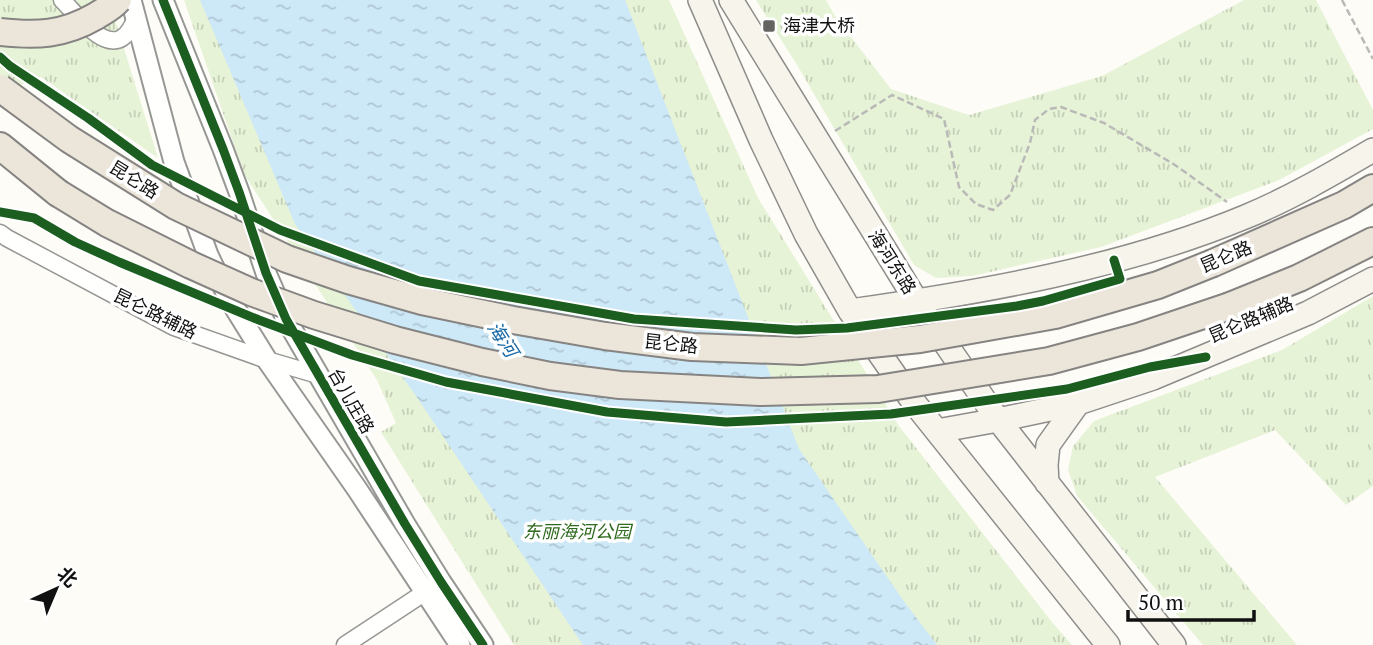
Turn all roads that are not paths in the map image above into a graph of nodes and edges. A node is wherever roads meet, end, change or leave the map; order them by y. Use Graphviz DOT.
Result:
graph roads {
  1 [pos="62,0"];
  2 [pos="163,0"];
  3 [pos="700,0"];
  4 [pos="731,0"];
  5 [pos="128,6"];
  6 [pos="0,32"];
  7 [pos="0,88"];
  8 [pos="0,146"];
  9 [pos="1373,150"];
  10 [pos="0,163"];
  11 [pos="1373,188"];
  12 [pos="58,193"];
  13 [pos="0,233"];
  14 [pos="1373,241"];
  15 [pos="890,259"];
  16 [pos="1373,279"];
  17 [pos="947,296"];
  18 [pos="917,303"];
  19 [pos="850,311"];
  20 [pos="875,346"];
  21 [pos="267,360"];
  22 [pos="318,376"];
  23 [pos="912,400"];
  24 [pos="1078,403"];
  25 [pos="1004,418"];
  26 [pos="937,431"];
  27 [pos="1047,483"];
  28 [pos="433,587"];
  29 [pos="345,645"];
  30 [pos="460,645"];
  31 [pos="483,645"];
  32 [pos="1108,645"];
  33 [pos="1174,645"];
  1 -- 5 [label="street"];
  2 -- 22 [label="street, 台儿庄路"];
  3 -- 19 [label="main road"];
  4 -- 15 [label="main road, 海河东路"];
  5 -- 6 [label="highway, bridge"];
  5 -- 21 [label="street, 台儿庄路"];
  7 -- 11 [label="highway, 昆仑路, bridge"];
  8 -- 12 [label="highway"];
  9 -- 17 [label="main road"];
  10 -- 12 [label="highway"];
  12 -- 14 [label="highway, bridge"];
  13 -- 21 [label="street, 昆仑路辅路"];
  15 -- 17 [label="main road"];
  15 -- 18 [label="main road, 海河东路"];
  16 -- 24 [label="main road, 昆仑路辅路"];
  17 -- 18 [label="main road"];
  18 -- 19 [label="main road"];
  18 -- 20 [label="main road"];
  18 -- 25 [label="main road, 海河东路"];
  19 -- 20 [label="main road"];
  20 -- 23 [label="main road"];
  21 -- 22 [label="street, 昆仑路辅路"];
  21 -- 28 [label="street, 台儿庄路"];
  22 -- 28 [label="street, 台儿庄路"];
  23 -- 25 [label="main road"];
  23 -- 26 [label="main road"];
  24 -- 25 [label="main road, 昆仑路辅路"];
  24 -- 27 [label="main road"];
  25 -- 26 [label="main road, 昆仑路辅路"];
  25 -- 27 [label="main road, 海河东路"];
  26 -- 32 [label="main road"];
  27 -- 33 [label="main road, 海河东路"];
  28 -- 29 [label="street"];
  28 -- 30 [label="street, 台儿庄路"];
  28 -- 31 [label="street, 台儿庄路"];
}
